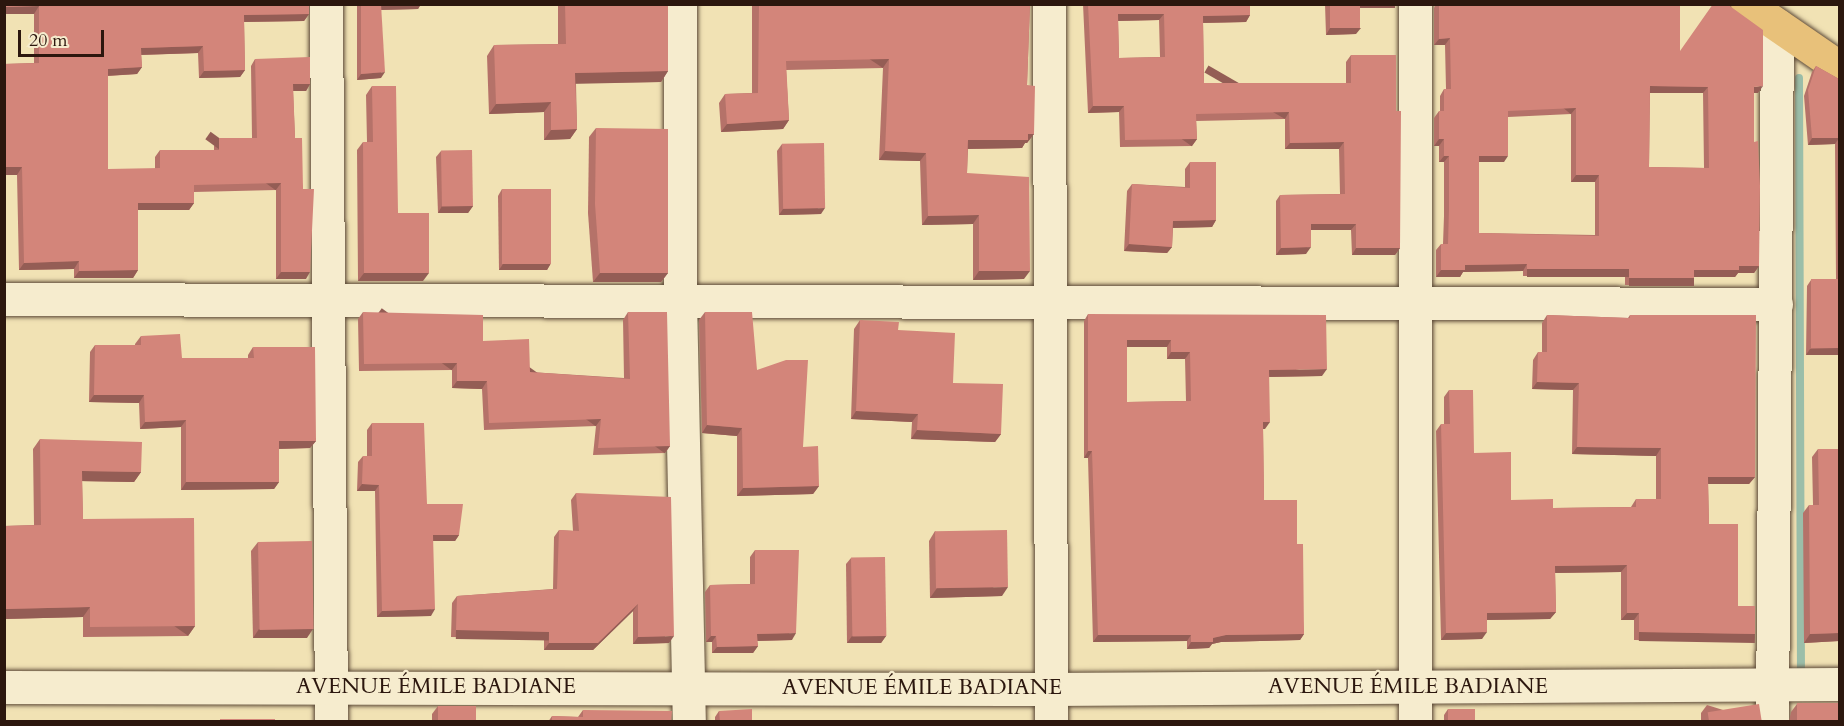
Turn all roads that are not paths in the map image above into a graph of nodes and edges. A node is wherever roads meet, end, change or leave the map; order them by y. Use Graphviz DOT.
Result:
graph roads {
  1 [pos="326,4"];
  2 [pos="680,4"];
  3 [pos="1049,4"];
  4 [pos="1415,4"];
  5 [pos="1747,4"];
  6 [pos="1777,25"];
  7 [pos="1839,68"];
  8 [pos="329,298"];
  9 [pos="4,299"];
  10 [pos="680,299"];
  11 [pos="1047,299"];
  12 [pos="1776,304"];
  13 [pos="1417,305"];
  14 [pos="1839,684"];
  15 [pos="1772,685"];
  16 [pos="4,687"];
  17 [pos="331,687"];
  18 [pos="1415,687"];
  19 [pos="689,688"];
  20 [pos="1051,689"];
  21 [pos="331,722"];
  22 [pos="688,722"];
  23 [pos="1051,722"];
  24 [pos="1415,722"];
  25 [pos="1772,722"];
  1 -- 8 [label="street"];
  2 -- 10 [label="street"];
  3 -- 11 [label="street"];
  4 -- 13 [label="street"];
  5 -- 6 [label="main road"];
  6 -- 7 [label="main road"];
  6 -- 12 [label="street"];
  8 -- 9 [label="street"];
  8 -- 10 [label="street"];
  8 -- 17 [label="street"];
  10 -- 11 [label="street"];
  10 -- 19 [label="street"];
  11 -- 13 [label="street"];
  11 -- 20 [label="street"];
  12 -- 13 [label="street"];
  12 -- 15 [label="street"];
  13 -- 18 [label="street"];
  14 -- 15 [label="street, AVENUE ÉMILE BADIANE"];
  15 -- 18 [label="street, AVENUE ÉMILE BADIANE"];
  15 -- 25 [label="street"];
  16 -- 17 [label="street, AVENUE ÉMILE BADIANE"];
  17 -- 19 [label="street, AVENUE ÉMILE BADIANE"];
  17 -- 21 [label="street"];
  18 -- 20 [label="street, AVENUE ÉMILE BADIANE"];
  18 -- 24 [label="street"];
  19 -- 20 [label="street, AVENUE ÉMILE BADIANE"];
  19 -- 22 [label="street"];
  20 -- 23 [label="street"];
}
